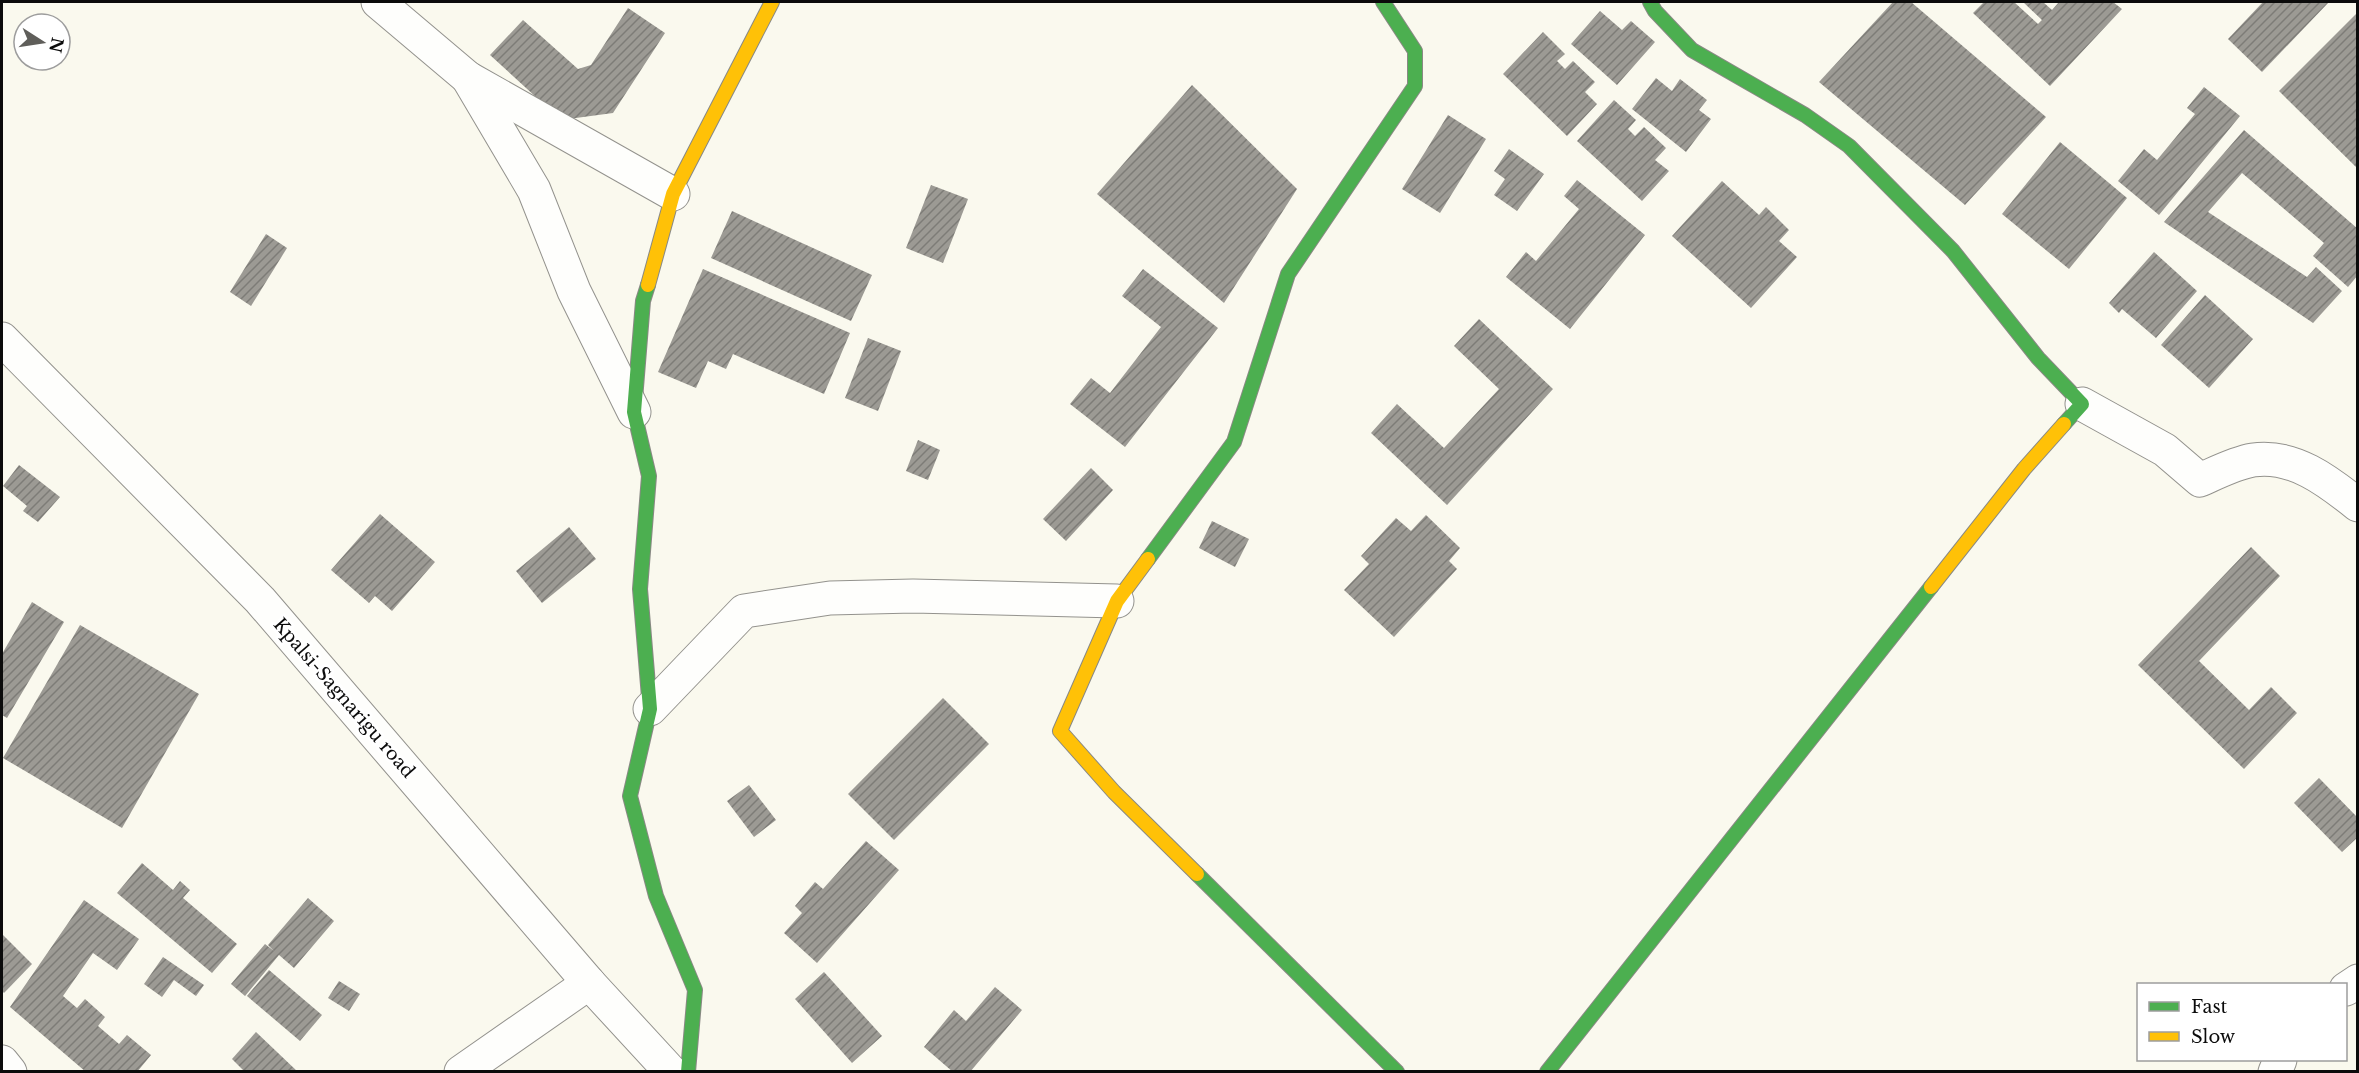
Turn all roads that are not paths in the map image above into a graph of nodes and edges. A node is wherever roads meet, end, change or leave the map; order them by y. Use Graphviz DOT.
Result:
graph roads {
  1 [pos="378,2"];
  2 [pos="772,2"];
  3 [pos="1383,2"];
  4 [pos="1650,2"];
  5 [pos="468,78"];
  6 [pos="673,194"];
  7 [pos="2,339"];
  8 [pos="2082,404"];
  9 [pos="634,412"];
  10 [pos="2358,505"];
  11 [pos="1117,601"];
  12 [pos="650,710"];
  13 [pos="589,983"];
  14 [pos="2,1062"];
  15 [pos="10,1071"];
  16 [pos="461,1071"];
  17 [pos="671,1071"];
  18 [pos="688,1071"];
  19 [pos="1397,1071"];
  20 [pos="1547,1071"];
  1 -- 5 [label="street"];
  2 -- 6 [label="street"];
  3 -- 11 [label="street"];
  4 -- 8 [label="street"];
  5 -- 6 [label="street"];
  5 -- 9 [label="street"];
  6 -- 9 [label="street"];
  7 -- 13 [label="street, Kpalsi-Sagnarigu road"];
  8 -- 10 [label="street"];
  8 -- 20 [label="street"];
  9 -- 12 [label="street"];
  11 -- 12 [label="street"];
  11 -- 19 [label="street"];
  12 -- 18 [label="street"];
  13 -- 16 [label="street"];
  13 -- 17 [label="street, Kpalsi-Sagnarigu road"];
  14 -- 15 [label="street"];
}
